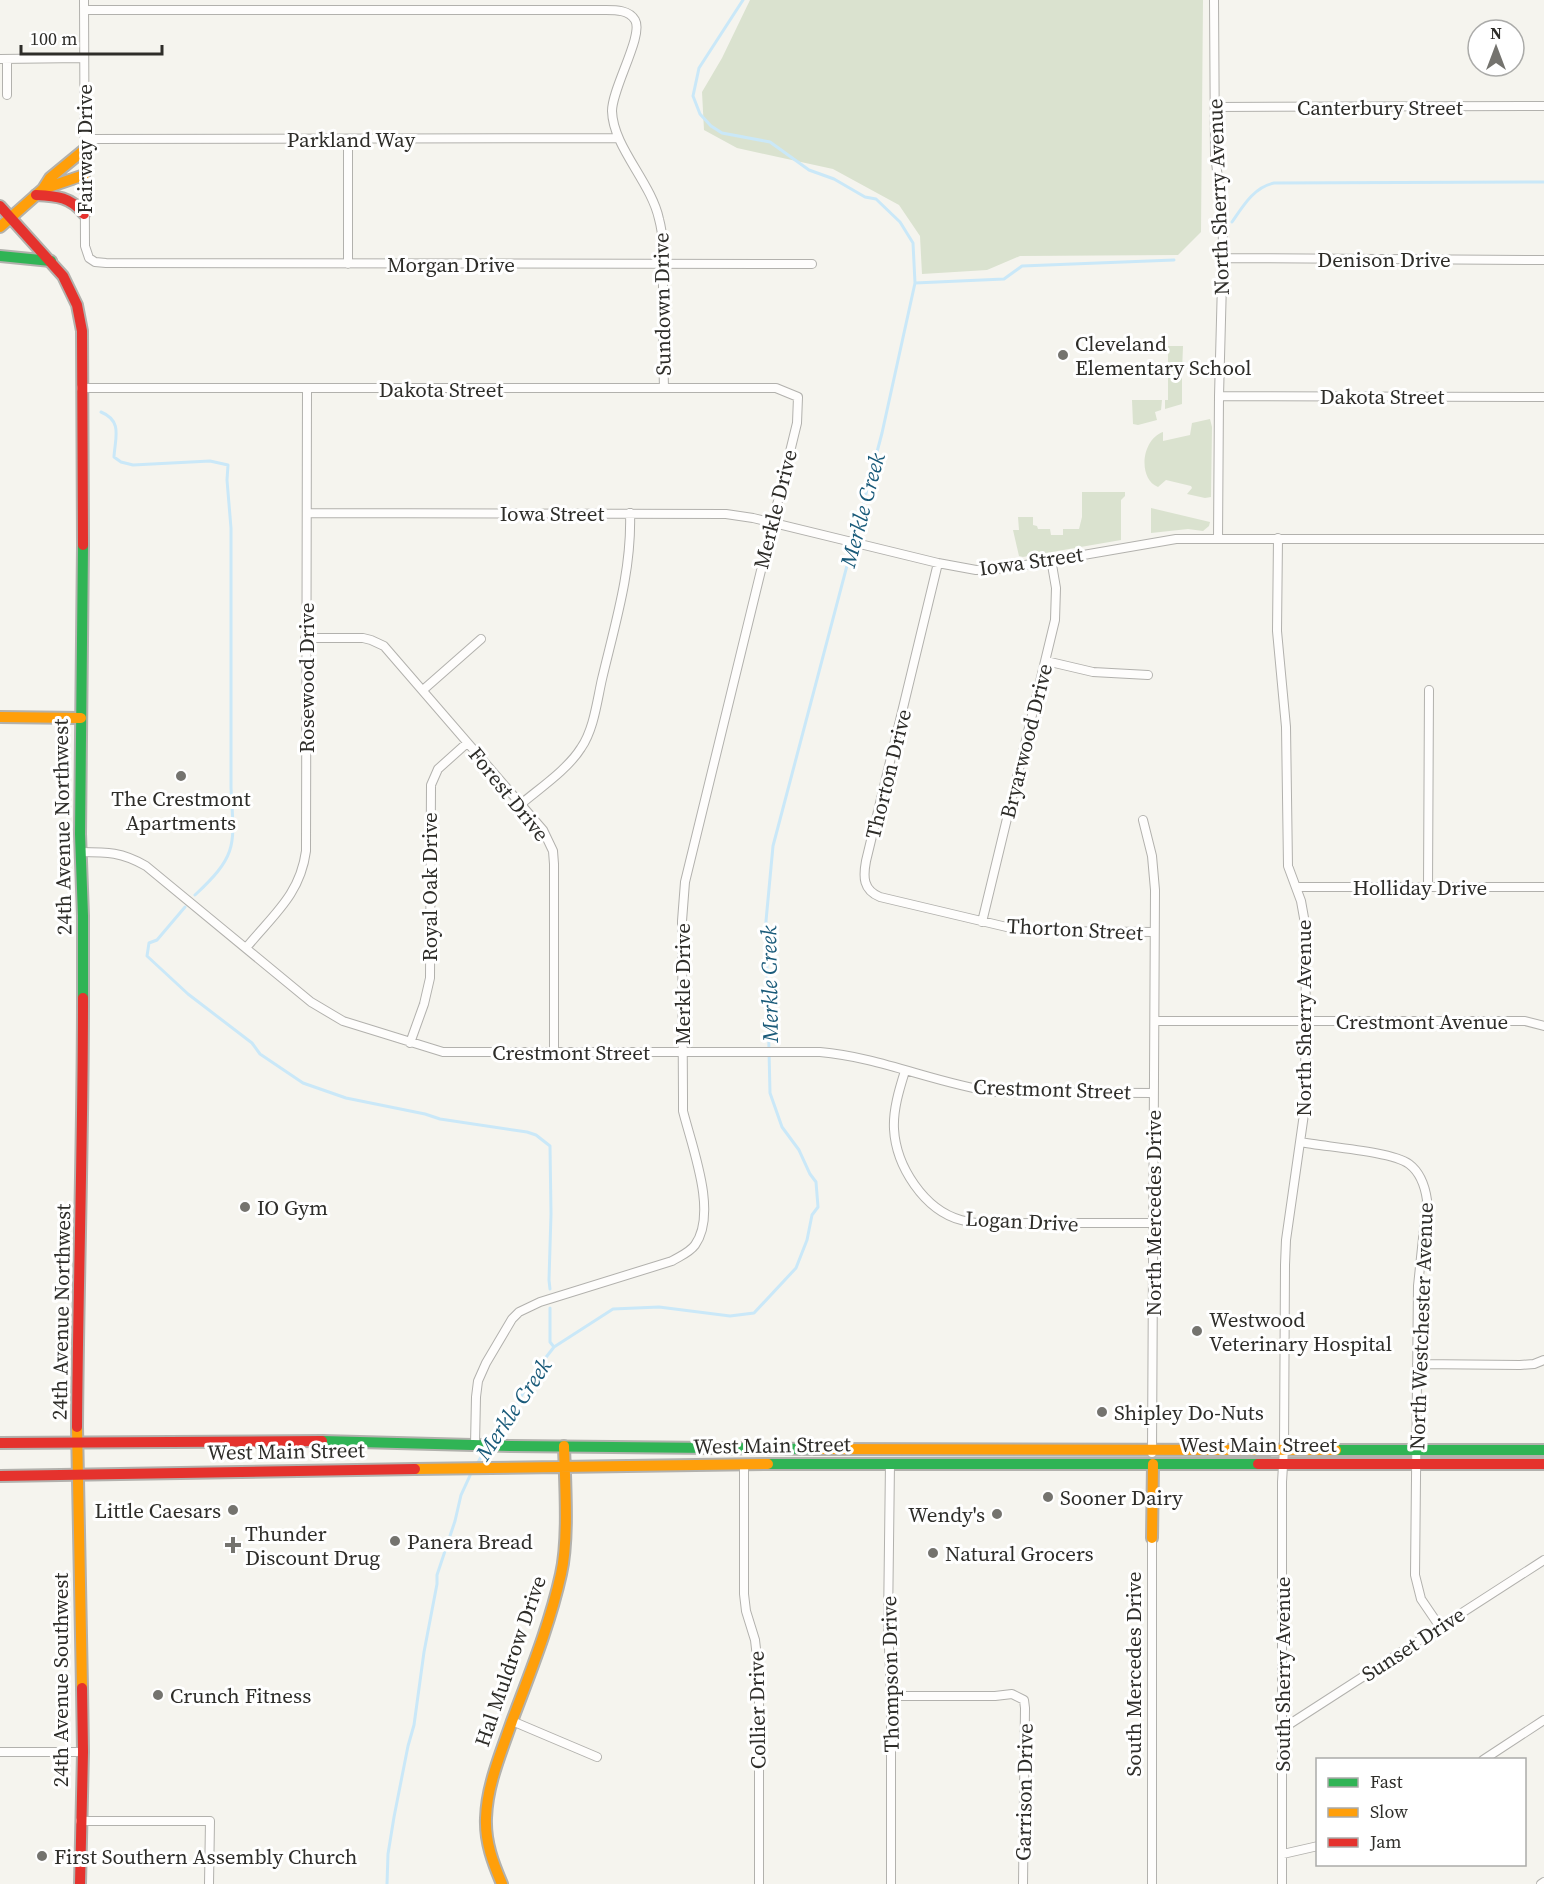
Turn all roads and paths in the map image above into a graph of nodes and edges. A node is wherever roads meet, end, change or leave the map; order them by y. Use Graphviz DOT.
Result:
graph roads {
  1 [pos="84,0"];
  2 [pos="1214,0"];
  3 [pos="84,10"];
  4 [pos="83,58"];
  5 [pos="4,59"];
  6 [pos="8,95"];
  7 [pos="1544,105"];
  8 [pos="1215,107"];
  9 [pos="618,138"];
  10 [pos="348,139"];
  11 [pos="84,145"];
  12 [pos="84,175"];
  13 [pos="39,192"];
  14 [pos="0,206"];
  15 [pos="84,214"];
  16 [pos="11,218"];
  17 [pos="0,227"];
  18 [pos="0,256"];
  19 [pos="1223,258"];
  20 [pos="91,260"];
  21 [pos="1544,260"];
  22 [pos="51,261"];
  23 [pos="663,263"];
  24 [pos="348,264"];
  25 [pos="812,264"];
  26 [pos="81,388"];
  27 [pos="306,388"];
  28 [pos="664,388"];
  29 [pos="1219,396"];
  30 [pos="798,397"];
  31 [pos="1544,397"];
  32 [pos="306,513"];
  33 [pos="630,513"];
  34 [pos="771,523"];
  35 [pos="1278,538"];
  36 [pos="1218,539"];
  37 [pos="1544,539"];
  38 [pos="1051,560"];
  39 [pos="938,563"];
  40 [pos="305,638"];
  41 [pos="481,639"];
  42 [pos="1046,661"];
  43 [pos="1148,675"];
  44 [pos="423,690"];
  45 [pos="1429,690"];
  46 [pos="0,717"];
  47 [pos="81,718"];
  48 [pos="467,743"];
  49 [pos="521,804"];
  50 [pos="1143,820"];
  51 [pos="81,852"];
  52 [pos="1296,887"];
  53 [pos="1428,887"];
  54 [pos="1544,887"];
  55 [pos="960,916"];
  56 [pos="982,922"];
  57 [pos="1154,932"];
  58 [pos="246,948"];
  59 [pos="1307,1020"];
  60 [pos="1155,1021"];
  61 [pos="1544,1026"];
  62 [pos="410,1043"];
  63 [pos="554,1052"];
  64 [pos="682,1052"];
  65 [pos="904,1071"];
  66 [pos="1154,1093"];
  67 [pos="1300,1142"];
  68 [pos="1152,1223"];
  69 [pos="1544,1360"];
  70 [pos="1417,1364"];
  71 [pos="78,1442"];
  72 [pos="0,1443"];
  73 [pos="477,1445"];
  74 [pos="564,1446"];
  75 [pos="1284,1449"];
  76 [pos="1416,1449"];
  77 [pos="1152,1450"];
  78 [pos="1544,1450"];
  79 [pos="890,1463"];
  80 [pos="1283,1463"];
  81 [pos="1415,1463"];
  82 [pos="1153,1464"];
  83 [pos="1544,1464"];
  84 [pos="744,1465"];
  85 [pos="564,1468"];
  86 [pos="0,1476"];
  87 [pos="77,1476"];
  88 [pos="1152,1538"];
  89 [pos="1544,1560"];
  90 [pos="1440,1627"];
  91 [pos="891,1696"];
  92 [pos="1544,1720"];
  93 [pos="512,1721"];
  94 [pos="1282,1729"];
  95 [pos="0,1752"];
  96 [pos="83,1752"];
  97 [pos="597,1756"];
  98 [pos="1486,1758"];
  99 [pos="80,1821"];
  100 [pos="1316,1846"];
  101 [pos="1283,1854"];
  102 [pos="80,1884"];
  103 [pos="209,1884"];
  104 [pos="502,1884"];
  105 [pos="759,1884"];
  106 [pos="891,1884"];
  107 [pos="1023,1884"];
  108 [pos="1152,1884"];
  109 [pos="1282,1884"];
  1 -- 3 [label="street, Fairway Drive"];
  2 -- 8 [label="street, North Sherry Avenue"];
  3 -- 4 [label="street, Fairway Drive"];
  3 -- 9 [label="street, Sundown Drive"];
  4 -- 5 [label="street"];
  4 -- 11 [label="street, Fairway Drive"];
  5 -- 6 [label="street"];
  7 -- 8 [label="street, Canterbury Street"];
  8 -- 19 [label="street, North Sherry Avenue"];
  9 -- 10 [label="street, Parkland Way"];
  9 -- 23 [label="street, Sundown Drive"];
  10 -- 11 [label="street, Parkland Way"];
  10 -- 24 [label="street"];
  11 -- 12 [label="street, Fairway Drive"];
  11 -- 13 [label="main road"];
  12 -- 13 [label="main road"];
  12 -- 15 [label="street, Fairway Drive"];
  13 -- 15 [label="main road"];
  13 -- 16 [label="main road"];
  14 -- 16 [label="main road, 24th Avenue Northwest"];
  15 -- 20 [label="street, Fairway Drive"];
  16 -- 17 [label="main road"];
  16 -- 22 [label="main road, 24th Avenue Northwest"];
  18 -- 22 [label="main road"];
  19 -- 21 [label="street, Denison Drive"];
  19 -- 29 [label="street, North Sherry Avenue"];
  20 -- 24 [label="street, Morgan Drive"];
  22 -- 26 [label="main road, 24th Avenue Northwest"];
  23 -- 24 [label="street, Morgan Drive"];
  23 -- 25 [label="street, Morgan Drive"];
  23 -- 28 [label="street, Sundown Drive"];
  26 -- 27 [label="street, Dakota Street"];
  26 -- 47 [label="main road, 24th Avenue Northwest"];
  27 -- 28 [label="street, Dakota Street"];
  27 -- 32 [label="street, Rosewood Drive"];
  28 -- 30 [label="street, Dakota Street"];
  29 -- 31 [label="street, Dakota Street"];
  29 -- 36 [label="street, North Sherry Avenue"];
  30 -- 34 [label="street, Merkle Drive"];
  32 -- 33 [label="street, Iowa Street"];
  32 -- 40 [label="street, Rosewood Drive"];
  33 -- 34 [label="street, Iowa Street"];
  33 -- 49 [label="street"];
  34 -- 39 [label="street, Iowa Street"];
  34 -- 64 [label="street, Merkle Drive"];
  35 -- 36 [label="street, Iowa Street"];
  35 -- 37 [label="street, Iowa Street"];
  35 -- 52 [label="street, North Sherry Avenue"];
  36 -- 38 [label="street, Iowa Street"];
  38 -- 39 [label="street, Iowa Street"];
  38 -- 42 [label="street, Bryarwood Drive"];
  39 -- 55 [label="street, Thorton Drive"];
  40 -- 44 [label="street, Forest Drive"];
  40 -- 58 [label="street, Rosewood Drive"];
  41 -- 44 [label="street"];
  42 -- 43 [label="street"];
  42 -- 56 [label="street, Bryarwood Drive"];
  44 -- 48 [label="street, Forest Drive"];
  45 -- 53 [label="street"];
  46 -- 47 [label="main road"];
  47 -- 51 [label="main road, 24th Avenue Northwest"];
  48 -- 49 [label="street, Forest Drive"];
  48 -- 62 [label="street, Royal Oak Drive"];
  49 -- 63 [label="street, Forest Drive"];
  50 -- 57 [label="street, North Mercedes Drive"];
  51 -- 58 [label="street, Crestmont Street"];
  51 -- 71 [label="main road, 24th Avenue Northwest"];
  52 -- 53 [label="street, Holliday Drive"];
  52 -- 59 [label="street, North Sherry Avenue"];
  53 -- 54 [label="street, Holliday Drive"];
  55 -- 56 [label="street, Thorton Street"];
  56 -- 57 [label="street, Thorton Street"];
  57 -- 60 [label="street, North Mercedes Drive"];
  58 -- 62 [label="street, Crestmont Street"];
  59 -- 60 [label="street, Crestmont Avenue"];
  59 -- 61 [label="street, Crestmont Avenue"];
  59 -- 67 [label="street, North Sherry Avenue"];
  60 -- 66 [label="street, North Mercedes Drive"];
  62 -- 63 [label="street, Crestmont Street"];
  63 -- 64 [label="street, Crestmont Street"];
  64 -- 65 [label="street, Crestmont Street"];
  64 -- 73 [label="street, Merkle Drive"];
  65 -- 66 [label="street, Crestmont Street"];
  65 -- 68 [label="street, Logan Drive"];
  66 -- 68 [label="street, North Mercedes Drive"];
  67 -- 70 [label="street, North Westchester Avenue"];
  67 -- 75 [label="street, North Sherry Avenue"];
  68 -- 77 [label="street, North Mercedes Drive"];
  69 -- 70 [label="street"];
  70 -- 76 [label="street, North Westchester Avenue"];
  71 -- 72 [label="main road, West Main Street"];
  71 -- 73 [label="main road, West Main Street"];
  71 -- 87 [label="main road, 24th Avenue Northwest"];
  73 -- 74 [label="main road, West Main Street"];
  74 -- 77 [label="main road, West Main Street"];
  74 -- 85 [label="main road, Hal Muldrow Drive"];
  75 -- 76 [label="main road, West Main Street"];
  75 -- 77 [label="main road, West Main Street"];
  75 -- 80 [label="street, North Sherry Avenue"];
  76 -- 78 [label="main road, West Main Street"];
  76 -- 81 [label="street, North Westchester Avenue"];
  77 -- 82 [label="street, North Mercedes Drive"];
  79 -- 82 [label="main road, West Main Street"];
  79 -- 84 [label="main road, West Main Street"];
  79 -- 91 [label="street, Thompson Drive"];
  80 -- 81 [label="main road, West Main Street"];
  80 -- 82 [label="main road, West Main Street"];
  80 -- 94 [label="street, South Sherry Avenue"];
  81 -- 83 [label="main road, West Main Street"];
  81 -- 90 [label="street, North Westchester Avenue"];
  82 -- 88 [label="main road, South Mercedes Drive"];
  84 -- 85 [label="main road, West Main Street"];
  84 -- 105 [label="street, Collier Drive"];
  85 -- 87 [label="main road, West Main Street"];
  85 -- 93 [label="main road, Hal Muldrow Drive"];
  86 -- 87 [label="main road, West Main Street"];
  87 -- 96 [label="main road, 24th Avenue Southwest"];
  88 -- 108 [label="street, South Mercedes Drive"];
  89 -- 90 [label="street, Sunset Drive"];
  90 -- 94 [label="street, Sunset Drive"];
  91 -- 106 [label="street, Thompson Drive"];
  91 -- 107 [label="street, Garrison Drive"];
  92 -- 98 [label="street"];
  93 -- 97 [label="street"];
  93 -- 104 [label="main road, Hal Muldrow Drive"];
  94 -- 101 [label="street, South Sherry Avenue"];
  95 -- 96 [label="street"];
  96 -- 99 [label="main road, 24th Avenue Southwest"];
  99 -- 102 [label="main road, 24th Avenue Southwest"];
  99 -- 103 [label="street"];
  100 -- 101 [label="street"];
  101 -- 109 [label="street, South Sherry Avenue"];
}
